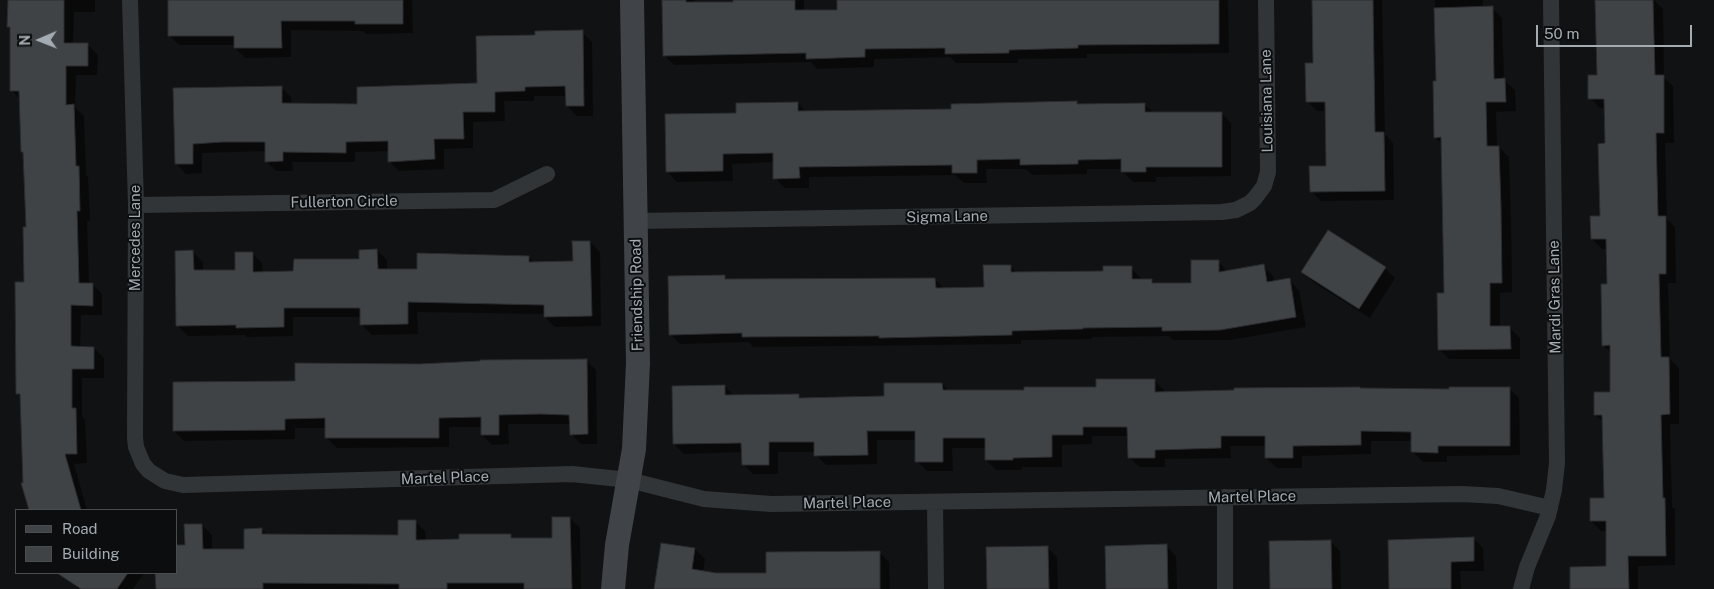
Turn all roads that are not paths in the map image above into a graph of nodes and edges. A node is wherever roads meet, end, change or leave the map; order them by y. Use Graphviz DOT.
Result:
graph roads {
  1 [pos="130,0"];
  2 [pos="632,0"];
  3 [pos="1266,0"];
  4 [pos="1551,0"];
  5 [pos="547,174"];
  6 [pos="1255,198"];
  7 [pos="136,205"];
  8 [pos="635,221"];
  9 [pos="149,471"];
  10 [pos="629,480"];
  11 [pos="1225,497"];
  12 [pos="935,502"];
  13 [pos="1550,508"];
  14 [pos="613,589"];
  15 [pos="936,589"];
  16 [pos="1225,589"];
  17 [pos="1521,589"];
  1 -- 7 [label="street, Mercedes Lane"];
  2 -- 8 [label="street, Friendship Road"];
  3 -- 6 [label="street, Louisiana Lane"];
  4 -- 13 [label="street, Mardi Gras Lane"];
  5 -- 7 [label="street, Fullerton Circle"];
  6 -- 8 [label="street, Sigma Lane"];
  7 -- 9 [label="street, Mercedes Lane"];
  8 -- 10 [label="street, Friendship Road"];
  9 -- 10 [label="street, Martel Place"];
  10 -- 12 [label="street, Martel Place"];
  10 -- 14 [label="street, Friendship Road"];
  11 -- 12 [label="street, Martel Place"];
  11 -- 13 [label="street, Martel Place"];
  11 -- 16 [label="street"];
  12 -- 15 [label="street"];
  13 -- 17 [label="street, Mardi Gras Lane"];
}
